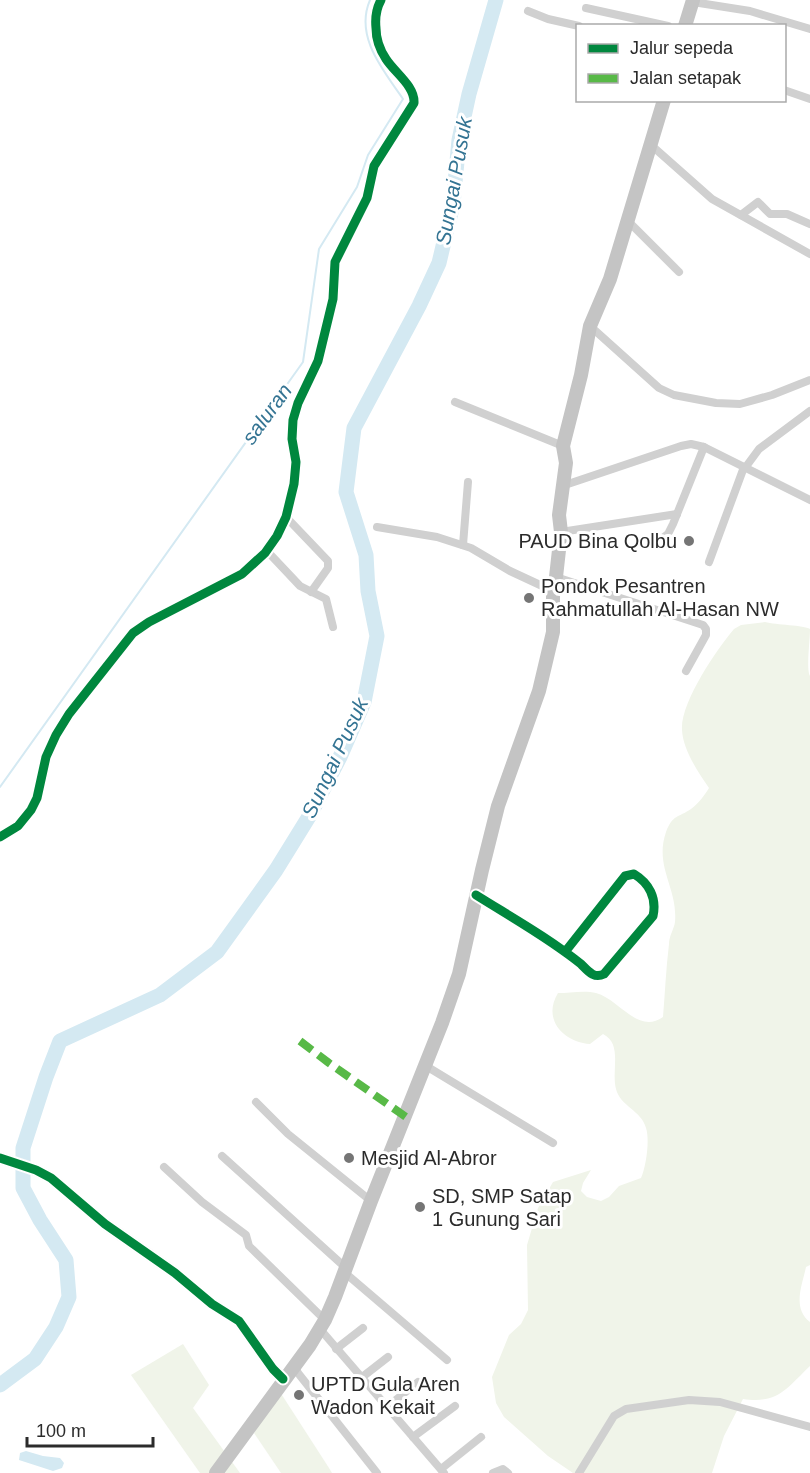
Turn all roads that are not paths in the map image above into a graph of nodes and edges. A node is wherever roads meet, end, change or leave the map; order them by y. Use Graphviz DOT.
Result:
graph roads {
  1 [pos="381,0"];
  2 [pos="693,1"];
  3 [pos="585,8"];
  4 [pos="528,11"];
  5 [pos="659,24"];
  6 [pos="686,24"];
  7 [pos="576,25"];
  8 [pos="810,29"];
  9 [pos="786,91"];
  10 [pos="810,99"];
  11 [pos="663,102"];
  12 [pos="651,145"];
  13 [pos="741,215"];
  14 [pos="628,221"];
  15 [pos="810,225"];
  16 [pos="810,254"];
  17 [pos="679,272"];
  18 [pos="590,326"];
  19 [pos="810,380"];
  20 [pos="455,402"];
  21 [pos="810,411"];
  22 [pos="563,446"];
  23 [pos="704,447"];
  24 [pos="744,467"];
  25 [pos="468,482"];
  26 [pos="562,486"];
  27 [pos="810,500"];
  28 [pos="677,514"];
  29 [pos="286,517"];
  30 [pos="377,527"];
  31 [pos="561,532"];
  32 [pos="659,541"];
  33 [pos="463,545"];
  34 [pos="267,551"];
  35 [pos="709,562"];
  36 [pos="556,577"];
  37 [pos="553,591"];
  38 [pos="311,592"];
  39 [pos="333,627"];
  40 [pos="686,672"];
  41 [pos="0,837"];
  42 [pos="476,895"];
  43 [pos="565,952"];
  44 [pos="426,1066"];
  45 [pos="256,1102"];
  46 [pos="553,1143"];
  47 [pos="222,1156"];
  48 [pos="0,1158"];
  49 [pos="164,1167"];
  50 [pos="371,1201"];
  51 [pos="345,1270"];
  52 [pos="322,1324"];
  53 [pos="363,1329"];
  54 [pos="336,1349"];
  55 [pos="388,1357"];
  56 [pos="447,1360"];
  57 [pos="295,1366"];
  58 [pos="361,1378"];
  59 [pos="283,1379"];
  60 [pos="418,1382"];
  61 [pos="455,1406"];
  62 [pos="387,1407"];
  63 [pos="810,1427"];
  64 [pos="413,1437"];
  65 [pos="481,1437"];
  66 [pos="443,1471"];
  67 [pos="216,1473"];
  68 [pos="377,1473"];
  69 [pos="493,1473"];
  70 [pos="508,1473"];
  71 [pos="579,1473"];
  1 -- 29 [label="street"];
  2 -- 6 [label="main road"];
  2 -- 8 [label="street"];
  3 -- 5 [label="street"];
  4 -- 7 [label="street"];
  9 -- 10 [label="street"];
  11 -- 12 [label="main road"];
  12 -- 13 [label="street"];
  12 -- 14 [label="main road"];
  13 -- 15 [label="street"];
  13 -- 16 [label="street"];
  14 -- 17 [label="street"];
  14 -- 18 [label="main road"];
  18 -- 19 [label="street"];
  18 -- 22 [label="main road"];
  20 -- 22 [label="street"];
  21 -- 24 [label="street"];
  22 -- 26 [label="main road"];
  23 -- 24 [label="street"];
  23 -- 26 [label="street"];
  23 -- 28 [label="street"];
  24 -- 27 [label="street"];
  24 -- 35 [label="street"];
  25 -- 33 [label="street"];
  26 -- 31 [label="main road"];
  28 -- 31 [label="street"];
  28 -- 32 [label="street"];
  29 -- 34 [label="street"];
  29 -- 38 [label="street"];
  30 -- 33 [label="street"];
  31 -- 36 [label="main road"];
  33 -- 37 [label="street"];
  34 -- 38 [label="street"];
  34 -- 41 [label="street"];
  36 -- 37 [label="main road"];
  36 -- 40 [label="street"];
  37 -- 42 [label="main road"];
  38 -- 39 [label="street"];
  42 -- 43 [label="street"];
  42 -- 44 [label="main road"];
  43 -- 43 [label="street"];
  44 -- 46 [label="street"];
  44 -- 50 [label="main road"];
  45 -- 50 [label="street"];
  47 -- 51 [label="street"];
  48 -- 59 [label="street"];
  49 -- 52 [label="street"];
  50 -- 51 [label="main road"];
  51 -- 52 [label="main road"];
  51 -- 56 [label="street"];
  52 -- 54 [label="street"];
  52 -- 57 [label="main road"];
  53 -- 54 [label="street"];
  54 -- 58 [label="street"];
  55 -- 58 [label="street"];
  57 -- 59 [label="main road"];
  57 -- 68 [label="street"];
  58 -- 62 [label="street"];
  59 -- 67 [label="main road"];
  60 -- 62 [label="street"];
  61 -- 64 [label="street"];
  62 -- 64 [label="street"];
  63 -- 71 [label="street"];
  64 -- 66 [label="street"];
  65 -- 66 [label="street"];
  69 -- 70 [label="street"];
}
